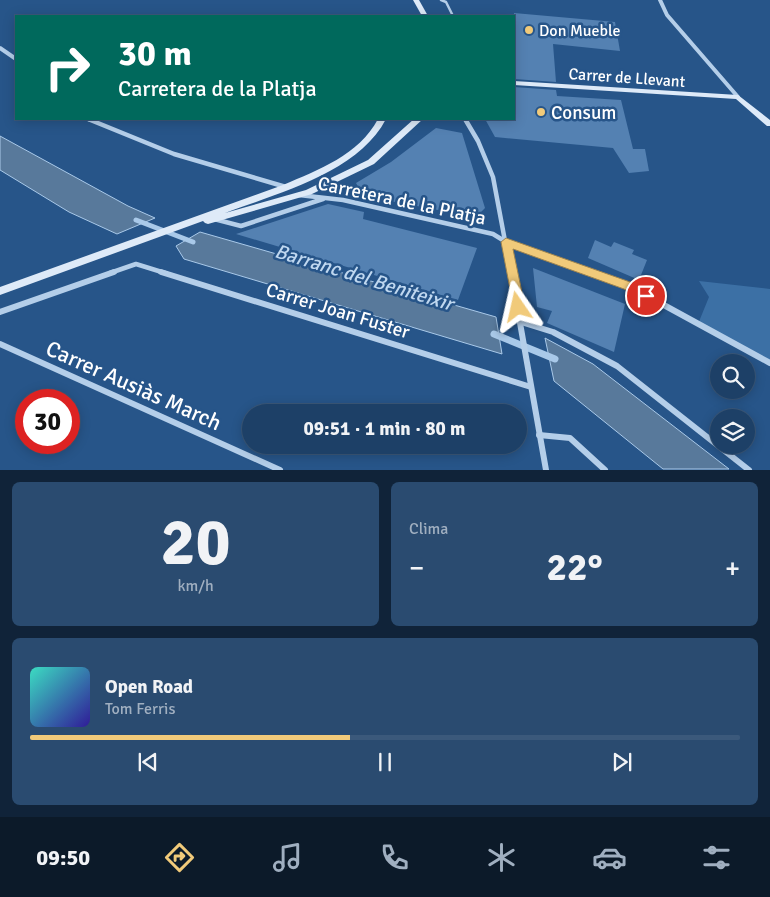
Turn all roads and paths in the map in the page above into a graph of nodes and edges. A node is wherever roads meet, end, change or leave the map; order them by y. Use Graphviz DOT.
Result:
graph roads {
  1 [pos="441,0"];
  2 [pos="660,0"];
  3 [pos="417,2"];
  4 [pos="420,15"];
  5 [pos="424,15"];
  6 [pos="452,15"];
  7 [pos="0,48"];
  8 [pos="15,58"];
  9 [pos="515,83"];
  10 [pos="738,97"];
  11 [pos="90,120"];
  12 [pos="382,120"];
  13 [pos="418,120"];
  14 [pos="466,120"];
  15 [pos="770,124"];
  16 [pos="286,187"];
  17 [pos="299,195"];
  18 [pos="327,198"];
  19 [pos="214,219"];
  20 [pos="190,224"];
  21 [pos="506,242"];
  22 [pos="0,291"];
  23 [pos="0,312"];
  24 [pos="522,325"];
  25 [pos="0,344"];
  26 [pos="770,363"];
  27 [pos="531,387"];
  28 [pos="539,435"];
  29 [pos="280,470"];
  30 [pos="546,470"];
  31 [pos="605,470"];
  32 [pos="749,470"];
  1 -- 6 [label="lane"];
  2 -- 10 [label="street"];
  3 -- 4 [label="main road"];
  3 -- 5 [label="main road"];
  7 -- 8 [label="street"];
  9 -- 10 [label="main road, Carrer de Llevant"];
  10 -- 15 [label="main road"];
  11 -- 16 [label="street"];
  12 -- 16 [label="main road"];
  13 -- 17 [label="main road"];
  14 -- 21 [label="street"];
  16 -- 20 [label="main road"];
  17 -- 18 [label="street, Carretera de la Platja"];
  17 -- 19 [label="main road"];
  18 -- 19 [label="street"];
  18 -- 21 [label="street, Carretera de la Platja"];
  19 -- 20 [label="main road"];
  20 -- 22 [label="main road"];
  21 -- 24 [label="street"];
  21 -- 26 [label="street, Carretera de la Platja"];
  23 -- 27 [label="street, Carrer Joan Fuster"];
  24 -- 27 [label="street"];
  24 -- 32 [label="street"];
  25 -- 29 [label="street, Carrer Ausiàs March"];
  27 -- 28 [label="street"];
  28 -- 30 [label="street"];
  28 -- 31 [label="street"];
}
